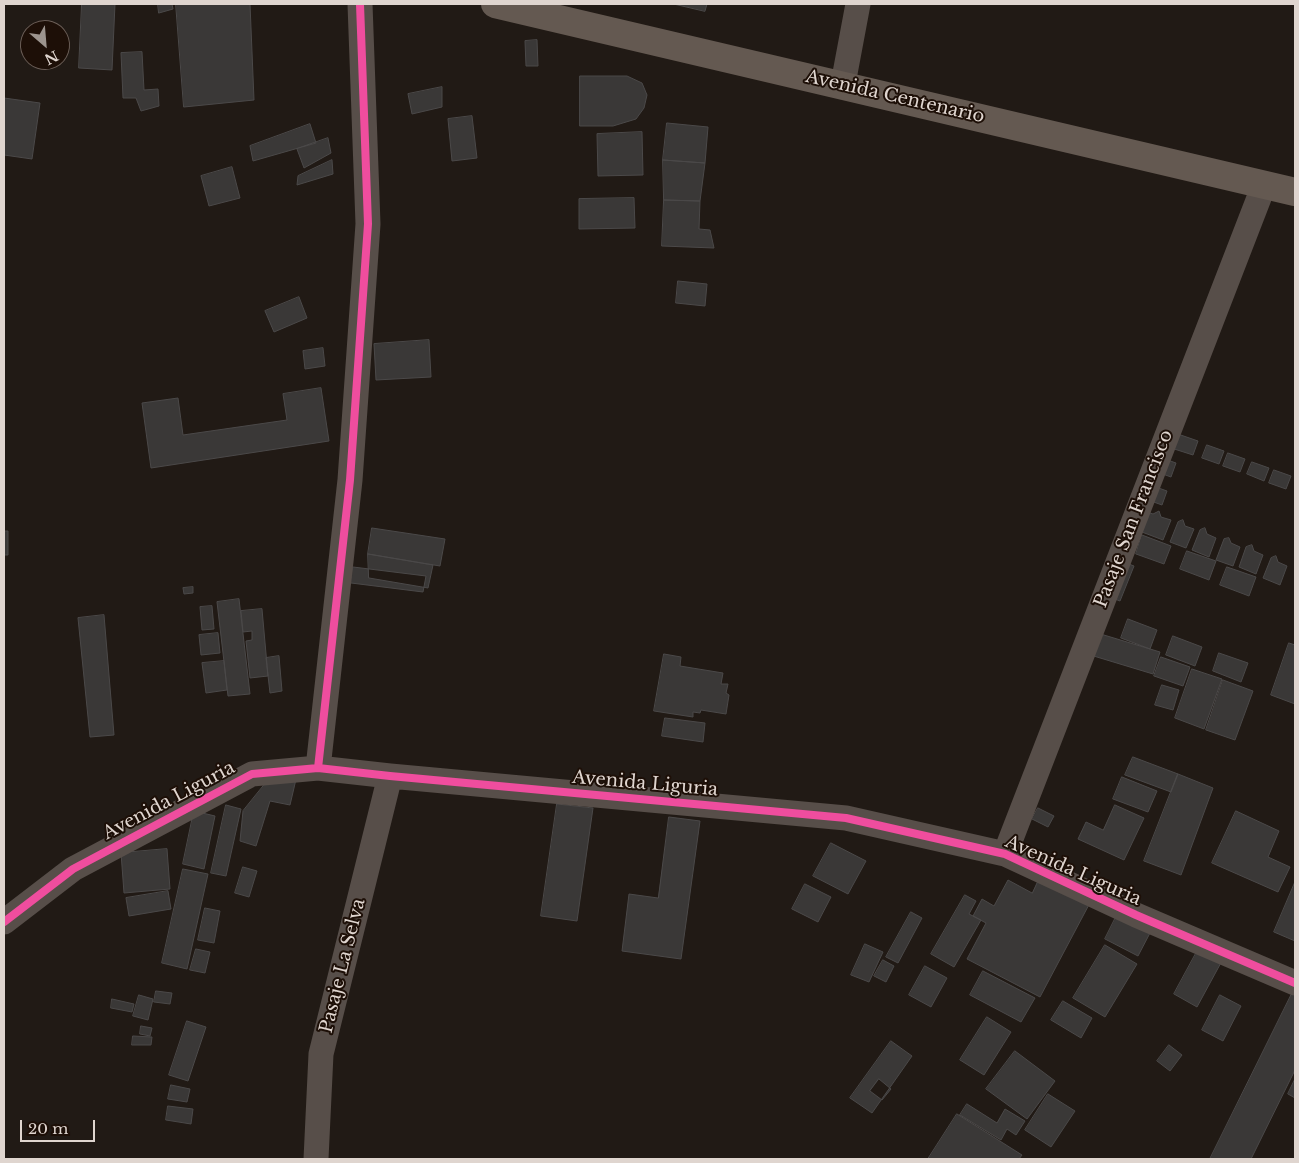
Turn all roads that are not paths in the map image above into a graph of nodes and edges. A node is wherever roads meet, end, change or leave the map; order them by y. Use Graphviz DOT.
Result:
graph roads {
  1 [pos="360,4"];
  2 [pos="495,4"];
  3 [pos="858,4"];
  4 [pos="843,84"];
  5 [pos="1264,185"];
  6 [pos="1295,192"];
  7 [pos="318,768"];
  8 [pos="390,776"];
  9 [pos="1005,854"];
  10 [pos="4,922"];
  11 [pos="1295,983"];
  12 [pos="316,1159"];
  1 -- 7 [label="street"];
  2 -- 4 [label="main road, Avenida Centenario"];
  3 -- 4 [label="street"];
  4 -- 5 [label="main road, Avenida Centenario"];
  5 -- 6 [label="main road, Avenida Centenario"];
  5 -- 9 [label="street, Pasaje San Francisco"];
  7 -- 8 [label="street, Avenida Liguria"];
  7 -- 10 [label="street, Avenida Liguria"];
  8 -- 9 [label="street, Avenida Liguria"];
  8 -- 12 [label="street, Pasaje La Selva"];
  9 -- 11 [label="street, Avenida Liguria"];
}
